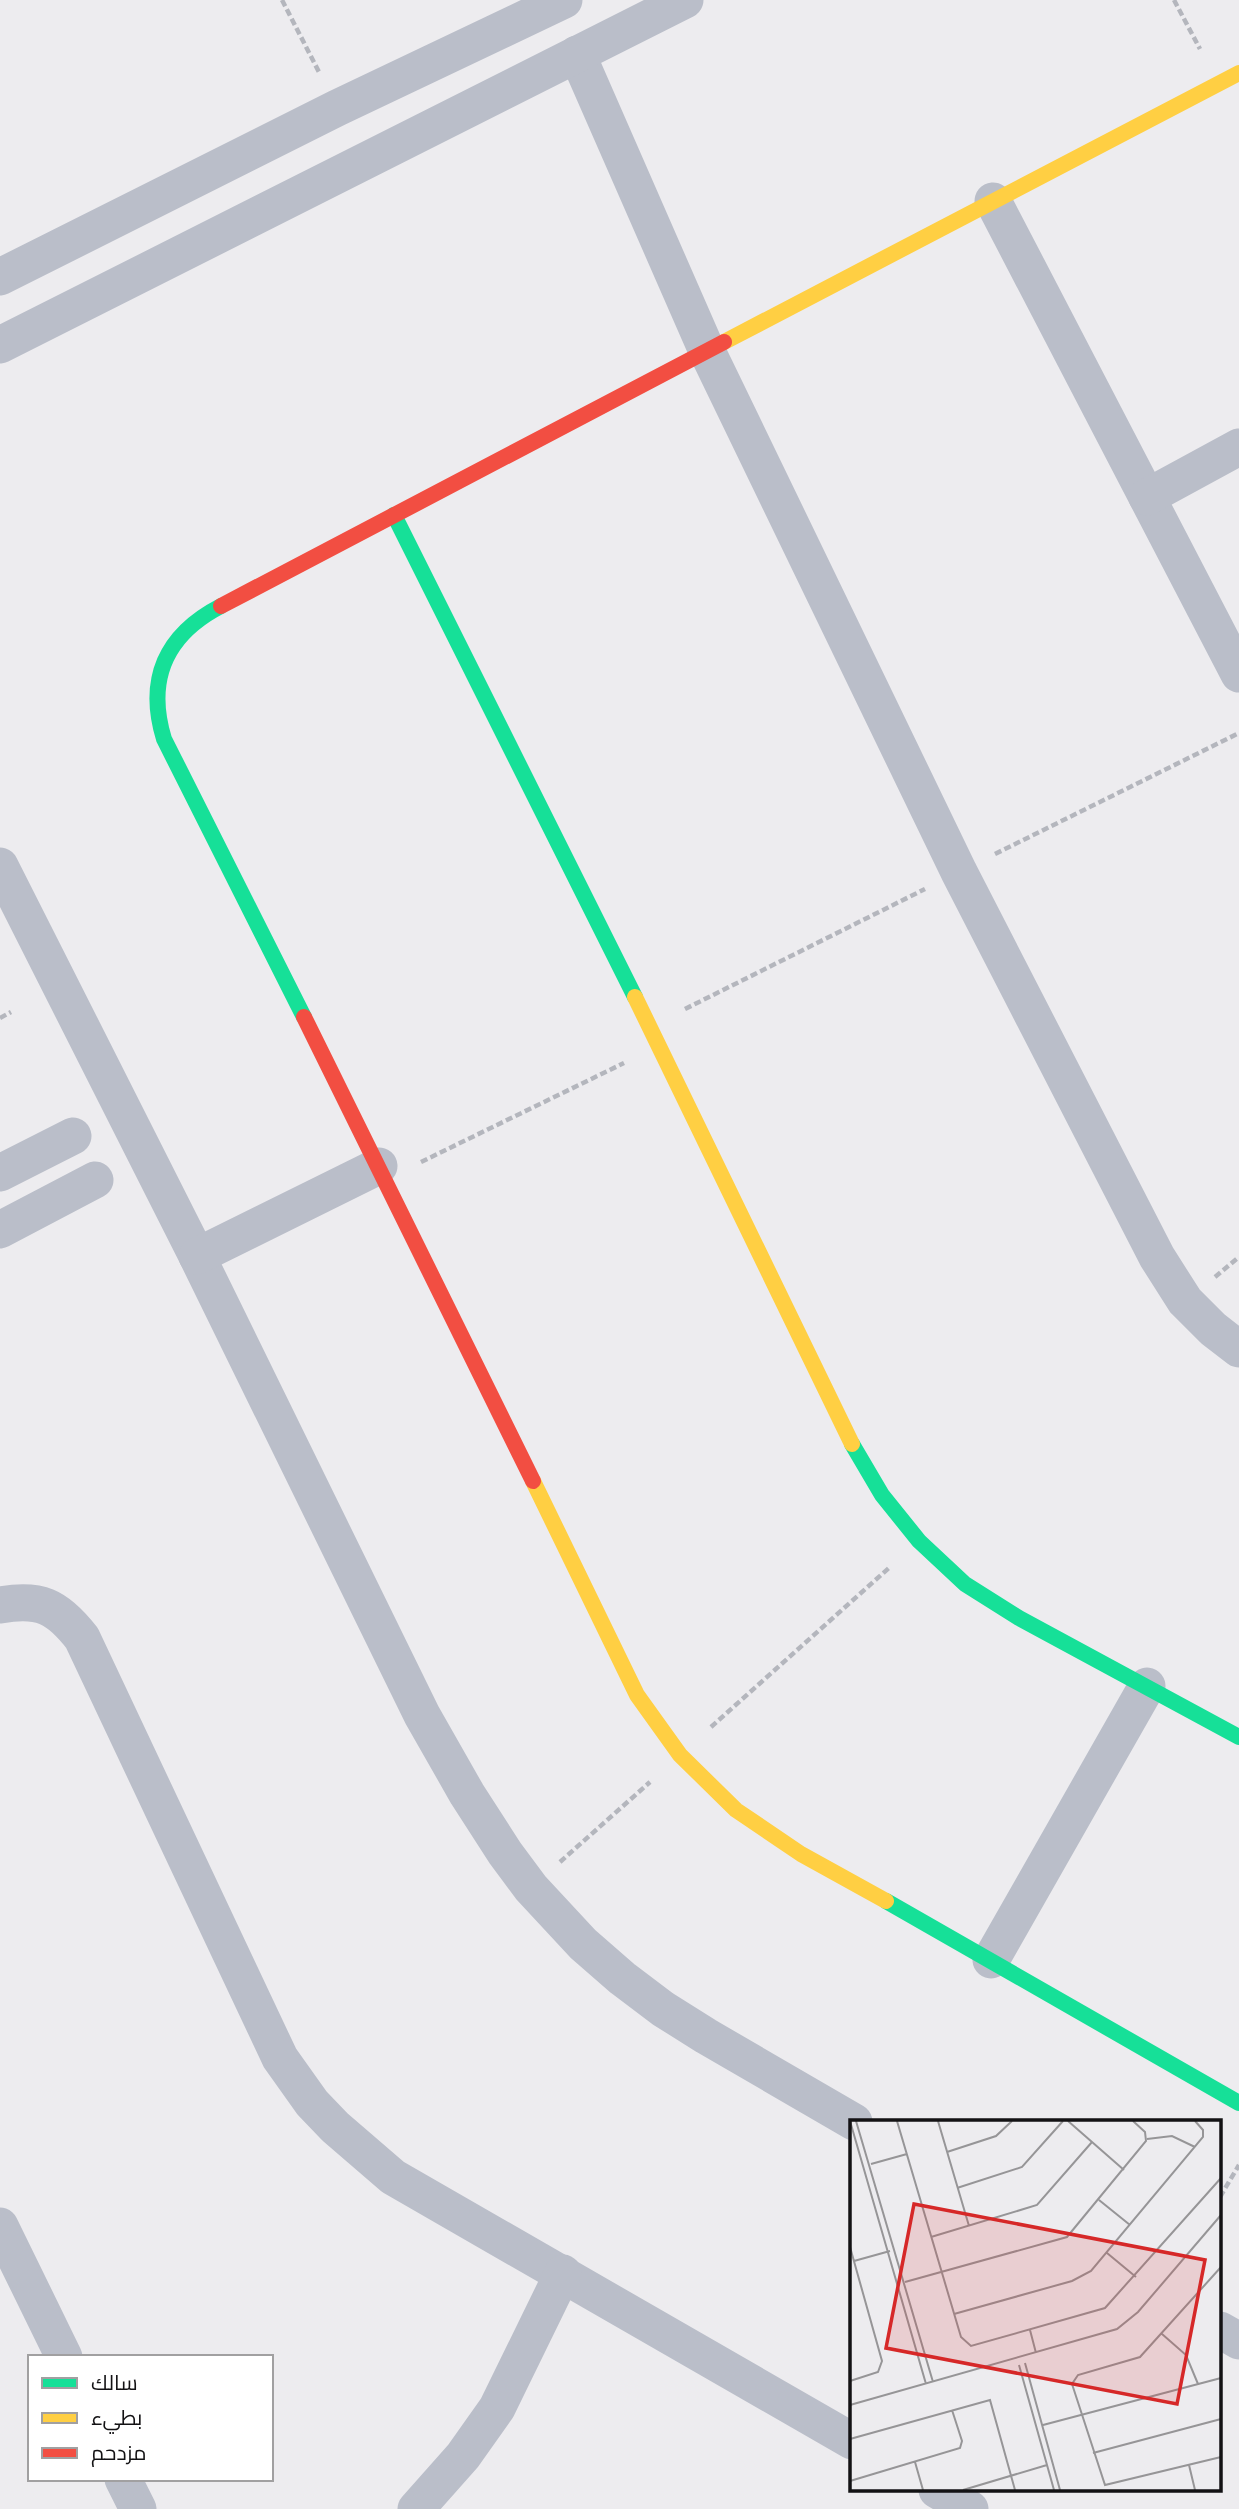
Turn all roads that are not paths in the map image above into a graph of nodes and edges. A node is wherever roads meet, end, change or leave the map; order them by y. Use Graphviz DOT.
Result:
graph roads {
  1 [pos="564,0"];
  2 [pos="685,0"];
  3 [pos="577,54"];
  4 [pos="1239,73"];
  5 [pos="993,201"];
  6 [pos="0,277"];
  7 [pos="0,345"];
  8 [pos="707,351"];
  9 [pos="1239,447"];
  10 [pos="1147,497"];
  11 [pos="394,515"];
  12 [pos="1239,674"];
  13 [pos="0,866"];
  14 [pos="73,1136"];
  15 [pos="0,1173"];
  16 [pos="382,1173"];
  17 [pos="95,1180"];
  18 [pos="0,1230"];
  19 [pos="197,1256"];
  20 [pos="1239,1349"];
  21 [pos="0,1605"];
  22 [pos="1147,1686"];
  23 [pos="1239,1737"];
  24 [pos="991,1960"];
  25 [pos="1239,2103"];
  26 [pos="851,2120"];
  27 [pos="0,2226"];
  28 [pos="563,2273"];
  29 [pos="1222,2331"];
  30 [pos="1239,2341"];
  31 [pos="63,2355"];
  32 [pos="850,2440"];
  33 [pos="124,2481"];
  34 [pos="940,2492"];
  35 [pos="138,2509"];
  36 [pos="416,2509"];
  37 [pos="970,2509"];
  1 -- 6 [label="street"];
  2 -- 3 [label="street"];
  3 -- 7 [label="street"];
  3 -- 8 [label="street"];
  4 -- 5 [label="street"];
  5 -- 8 [label="street"];
  5 -- 10 [label="street"];
  8 -- 11 [label="street"];
  8 -- 20 [label="street"];
  9 -- 10 [label="street"];
  10 -- 12 [label="street"];
  11 -- 16 [label="street"];
  11 -- 22 [label="street"];
  13 -- 19 [label="street"];
  14 -- 15 [label="street"];
  16 -- 19 [label="street"];
  16 -- 24 [label="street"];
  17 -- 18 [label="street"];
  19 -- 26 [label="street"];
  21 -- 28 [label="street"];
  22 -- 23 [label="street"];
  22 -- 24 [label="street"];
  24 -- 25 [label="street"];
  27 -- 31 [label="street"];
  28 -- 32 [label="street"];
  28 -- 36 [label="street"];
  29 -- 30 [label="street"];
  33 -- 35 [label="street"];
  34 -- 37 [label="street"];
}
